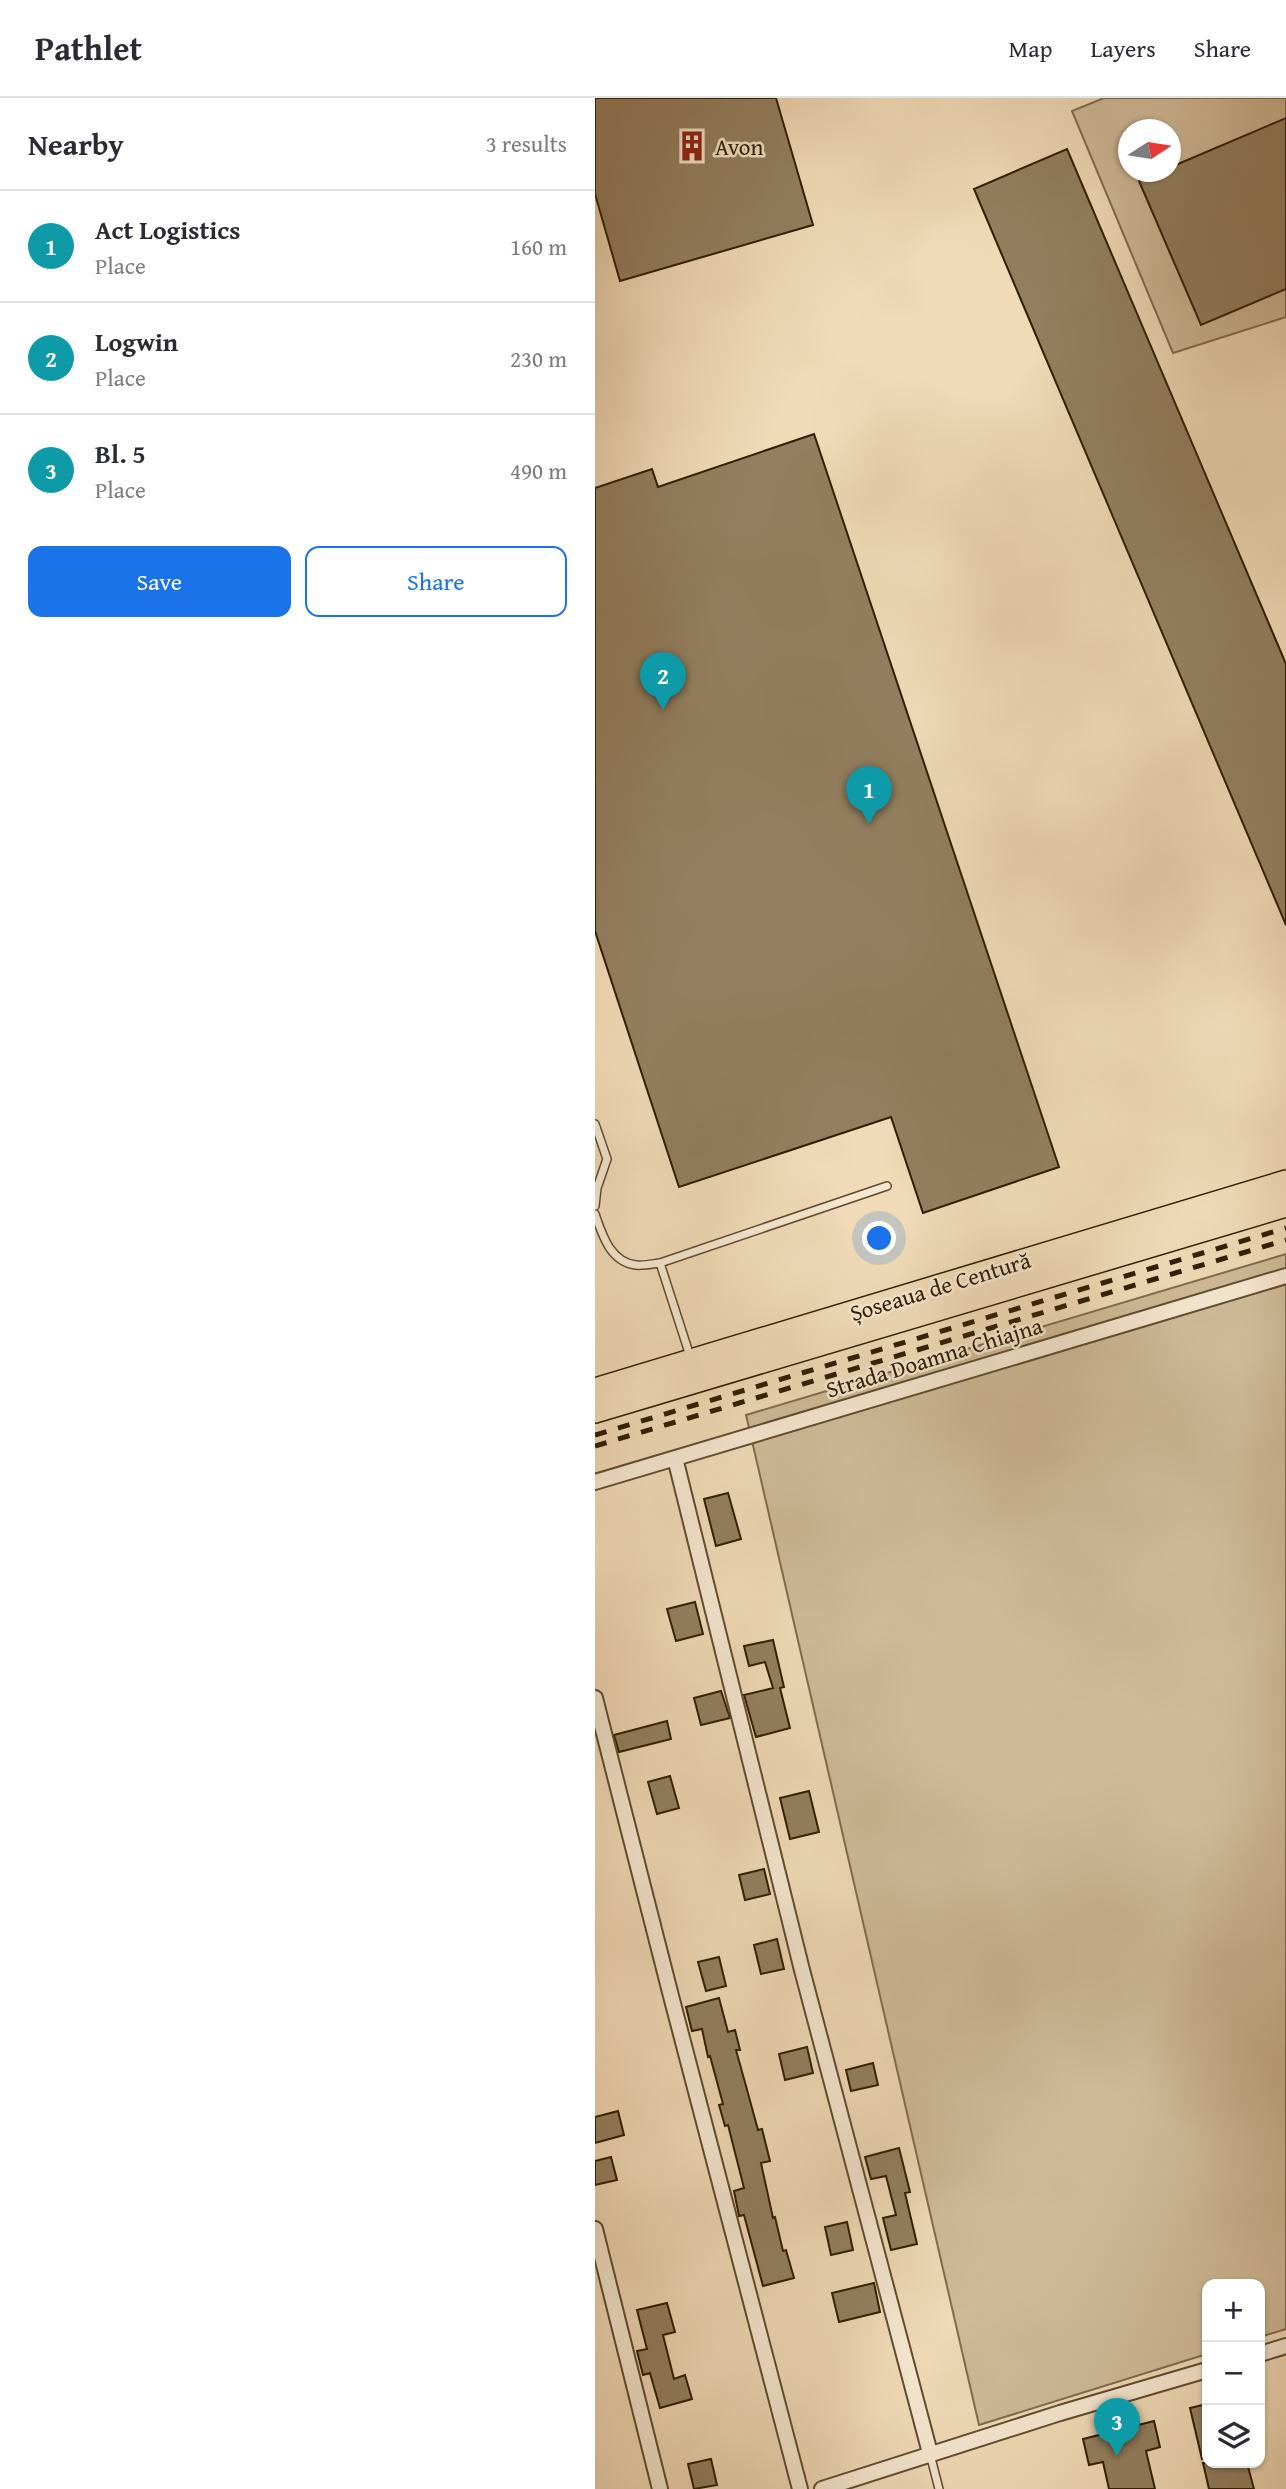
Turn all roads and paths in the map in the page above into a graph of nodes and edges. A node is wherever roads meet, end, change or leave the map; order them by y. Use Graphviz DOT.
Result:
graph roads {
  1 [pos="595,1124"];
  2 [pos="1286,1182"];
  3 [pos="887,1185"];
  4 [pos="1286,1205"];
  5 [pos="595,1206"];
  6 [pos="595,1213"];
  7 [pos="660,1263"];
  8 [pos="1286,1276"];
  9 [pos="691,1360"];
  10 [pos="595,1390"];
  11 [pos="595,1412"];
  12 [pos="675,1458"];
  13 [pos="595,1482"];
  14 [pos="595,1698"];
  15 [pos="595,2229"];
  16 [pos="1286,2346"];
  17 [pos="1265,2352"];
  18 [pos="1202,2371"];
  19 [pos="930,2453"];
  20 [pos="660,2489"];
  21 [pos="800,2489"];
  22 [pos="822,2489"];
  23 [pos="939,2489"];
  1 -- 5 [label="lane"];
  2 -- 9 [label="main road, Șoseaua de Centură"];
  3 -- 7 [label="lane"];
  4 -- 11 [label="main road, Șoseaua de Centură"];
  6 -- 7 [label="lane"];
  7 -- 9 [label="lane"];
  8 -- 12 [label="street, Strada Doamna Chiajna"];
  9 -- 10 [label="main road, Șoseaua de Centură"];
  12 -- 13 [label="street, Strada Doamna Chiajna"];
  12 -- 19 [label="street"];
  14 -- 21 [label="street"];
  15 -- 20 [label="street"];
  16 -- 17 [label="street"];
  18 -- 19 [label="street"];
  19 -- 22 [label="street"];
  19 -- 23 [label="lane"];
}
